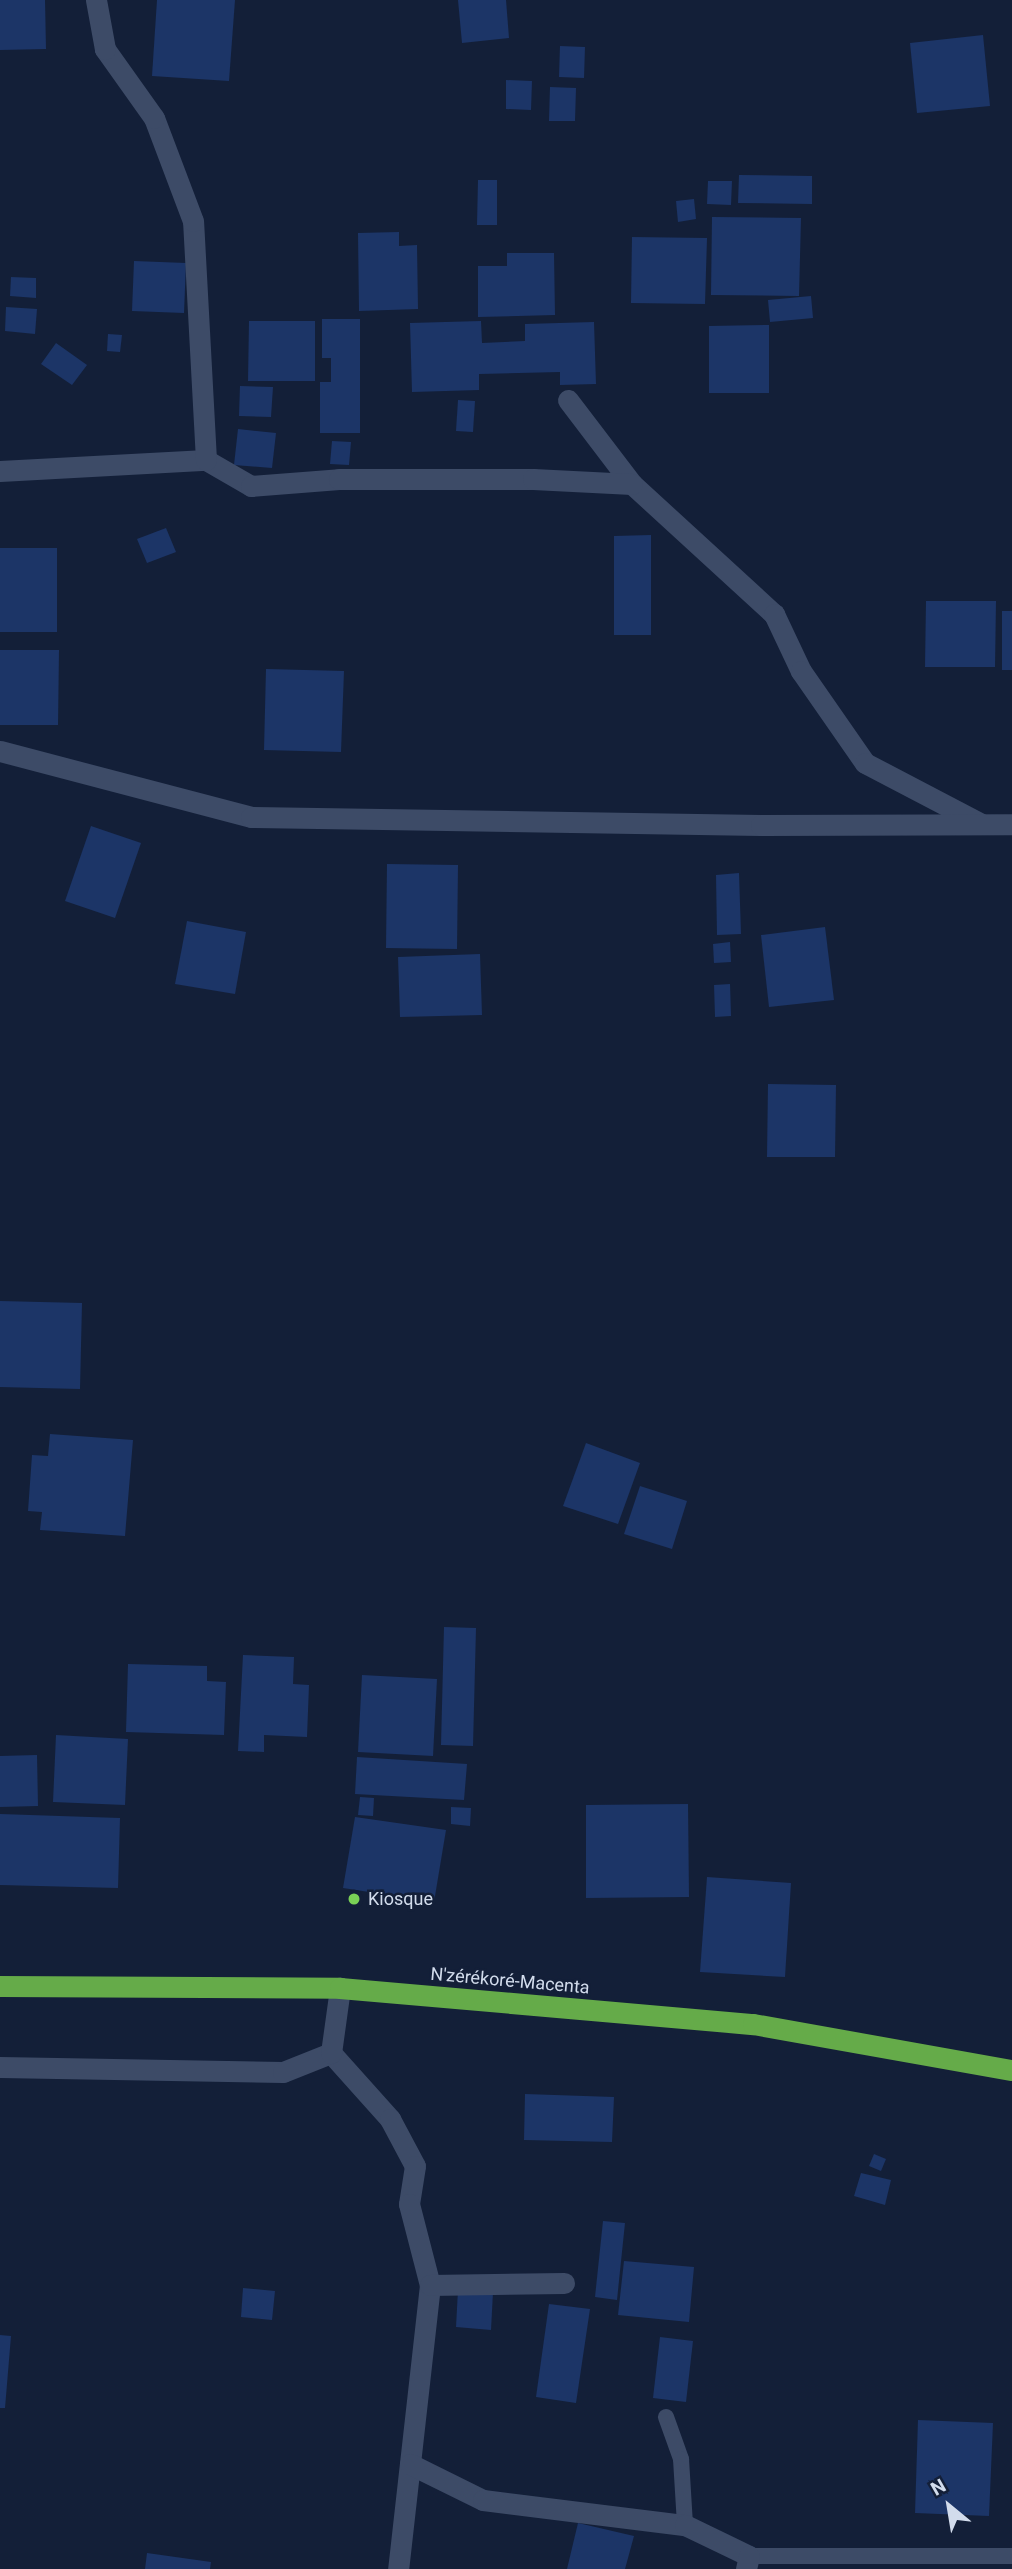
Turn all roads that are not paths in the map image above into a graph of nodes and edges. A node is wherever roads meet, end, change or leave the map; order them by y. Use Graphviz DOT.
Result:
graph roads {
  1 [pos="100,6"];
  2 [pos="568,400"];
  3 [pos="206,460"];
  4 [pos="0,471"];
  5 [pos="632,484"];
  6 [pos="0,751"];
  7 [pos="982,824"];
  8 [pos="1012,824"];
  9 [pos="0,1986"];
  10 [pos="340,1988"];
  11 [pos="331,2053"];
  12 [pos="0,2067"];
  13 [pos="1012,2070"];
  14 [pos="564,2283"];
  15 [pos="430,2285"];
  16 [pos="666,2417"];
  17 [pos="410,2464"];
  18 [pos="685,2525"];
  19 [pos="1012,2556"];
  20 [pos="747,2563"];
  21 [pos="398,2569"];
  1 -- 3 [label="street"];
  2 -- 5 [label="street"];
  3 -- 4 [label="street"];
  3 -- 5 [label="street"];
  5 -- 7 [label="street"];
  6 -- 7 [label="street"];
  7 -- 8 [label="street"];
  9 -- 10 [label="highway, N'zérékoré-Macenta"];
  10 -- 11 [label="street"];
  10 -- 13 [label="highway, N'zérékoré-Macenta"];
  11 -- 12 [label="street"];
  11 -- 15 [label="street"];
  14 -- 15 [label="street"];
  15 -- 17 [label="street"];
  16 -- 18 [label="lane"];
  17 -- 18 [label="street"];
  17 -- 21 [label="street"];
  18 -- 20 [label="street"];
  19 -- 20 [label="lane"];
}
